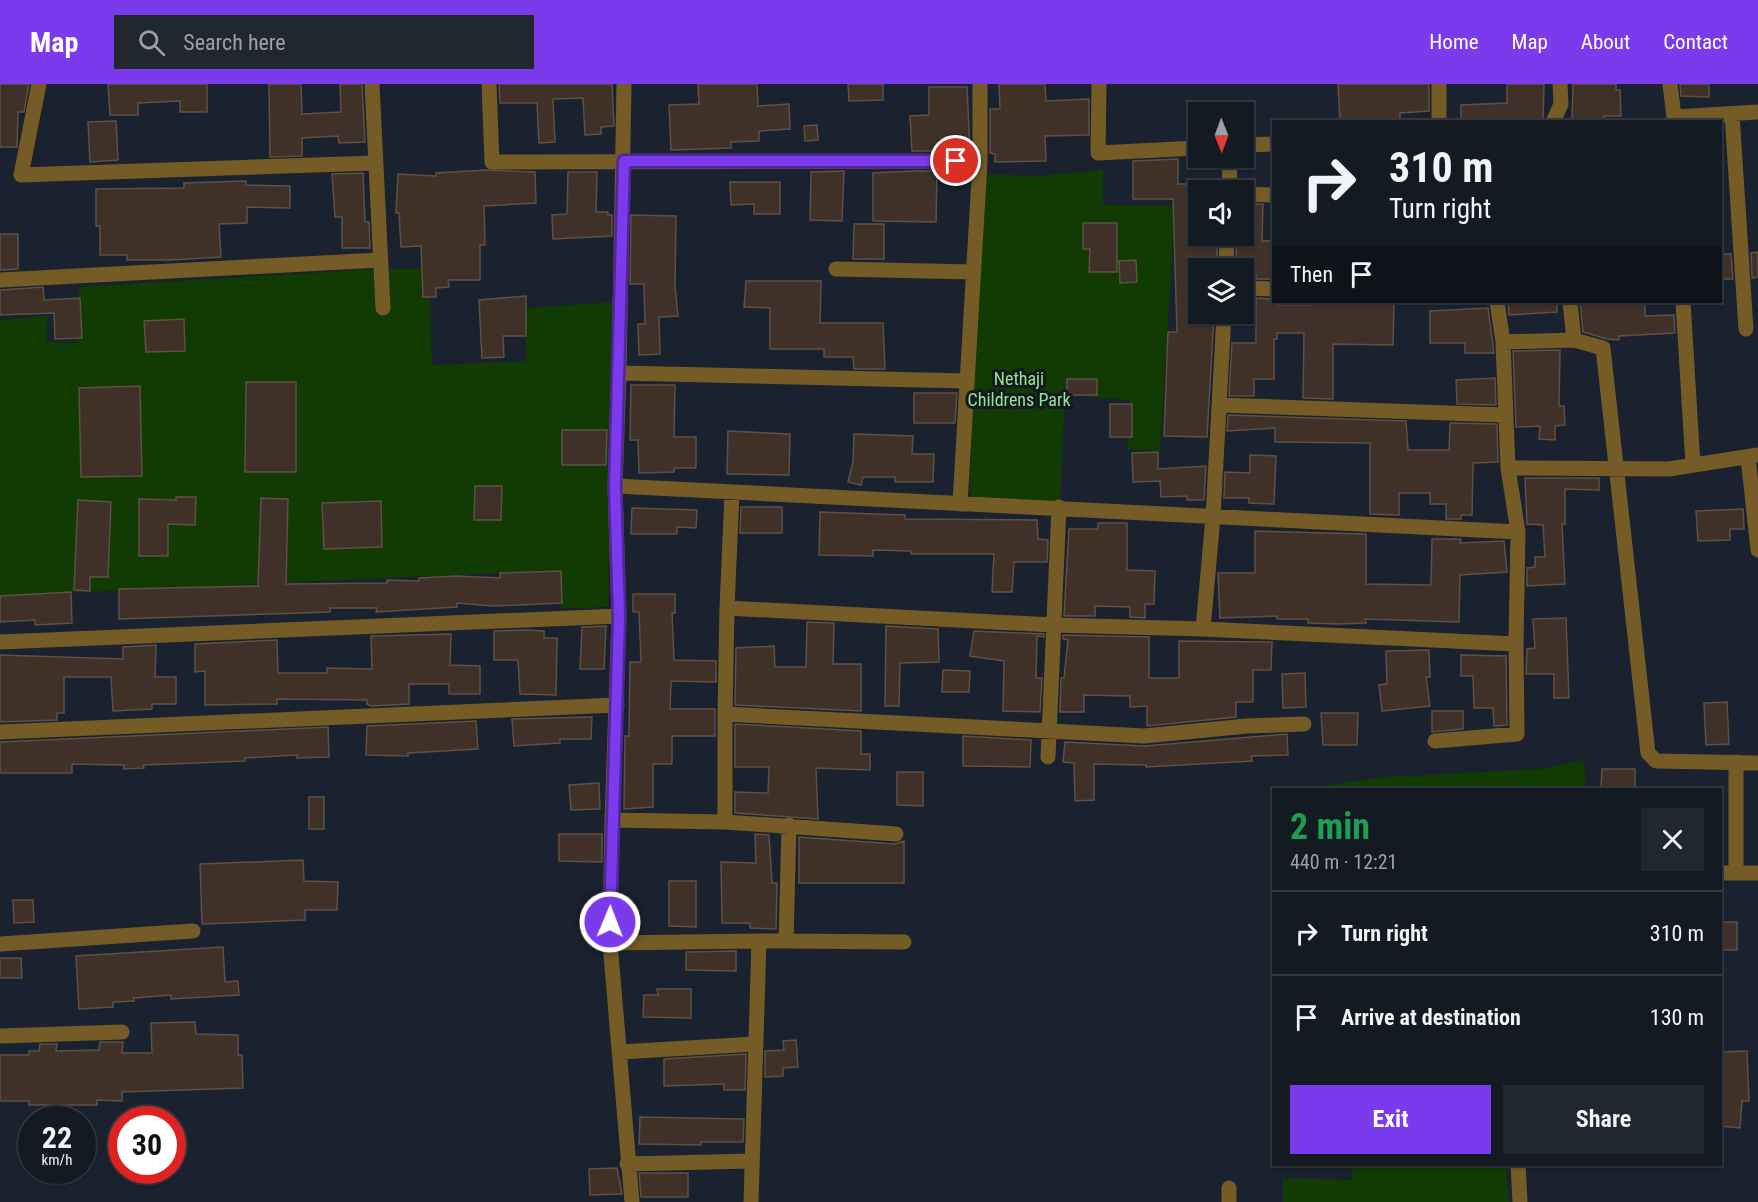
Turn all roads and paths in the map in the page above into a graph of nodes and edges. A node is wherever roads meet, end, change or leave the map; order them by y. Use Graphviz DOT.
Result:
graph roads {
  1 [pos="39,84"];
  2 [pos="372,84"];
  3 [pos="489,84"];
  4 [pos="624,84"];
  5 [pos="980,84"];
  6 [pos="1099,84"];
  7 [pos="1438,84"];
  8 [pos="1560,84"];
  9 [pos="1671,84"];
  10 [pos="1758,112"];
  11 [pos="1732,114"];
  12 [pos="1674,119"];
  13 [pos="1439,120"];
  14 [pos="1554,120"];
  15 [pos="1272,144"];
  16 [pos="1254,145"];
  17 [pos="1188,148"];
  18 [pos="624,161"];
  19 [pos="980,161"];
  20 [pos="375,163"];
  21 [pos="1254,194"];
  22 [pos="1272,195"];
  23 [pos="380,260"];
  24 [pos="836,269"];
  25 [pos="973,272"];
  26 [pos="0,280"];
  27 [pos="1254,288"];
  28 [pos="1272,289"];
  29 [pos="1497,303"];
  30 [pos="1570,303"];
  31 [pos="1683,303"];
  32 [pos="383,308"];
  33 [pos="1223,324"];
  34 [pos="1746,329"];
  35 [pos="1574,340"];
  36 [pos="1503,342"];
  37 [pos="619,374"];
  38 [pos="966,381"];
  39 [pos="1219,405"];
  40 [pos="1504,415"];
  41 [pos="1753,456"];
  42 [pos="1693,465"];
  43 [pos="1508,468"];
  44 [pos="1614,469"];
  45 [pos="615,486"];
  46 [pos="732,492"];
  47 [pos="960,504"];
  48 [pos="1059,507"];
  49 [pos="1213,517"];
  50 [pos="1518,532"];
  51 [pos="1758,550"];
  52 [pos="727,608"];
  53 [pos="619,616"];
  54 [pos="1053,625"];
  55 [pos="1203,629"];
  56 [pos="0,642"];
  57 [pos="1516,644"];
  58 [pos="617,705"];
  59 [pos="725,714"];
  60 [pos="1304,724"];
  61 [pos="1048,731"];
  62 [pos="0,732"];
  63 [pos="1435,741"];
  64 [pos="1048,757"];
  65 [pos="1736,762"];
  66 [pos="1758,763"];
  67 [pos="612,820"];
  68 [pos="725,822"];
  69 [pos="789,825"];
  70 [pos="896,834"];
  71 [pos="1728,873"];
  72 [pos="1758,873"];
  73 [pos="193,931"];
  74 [pos="759,941"];
  75 [pos="786,941"];
  76 [pos="904,942"];
  77 [pos="610,943"];
  78 [pos="0,944"];
  79 [pos="122,1032"];
  80 [pos="0,1036"];
  81 [pos="756,1044"];
  82 [pos="620,1052"];
  83 [pos="751,1161"];
  84 [pos="627,1164"];
  85 [pos="1518,1166"];
  86 [pos="632,1202"];
  87 [pos="751,1202"];
  88 [pos="1520,1202"];
  1 -- 20 [label="street"];
  2 -- 20 [label="street"];
  3 -- 18 [label="street"];
  4 -- 18 [label="street"];
  5 -- 19 [label="street"];
  6 -- 17 [label="street"];
  7 -- 13 [label="street"];
  8 -- 14 [label="street"];
  9 -- 12 [label="street"];
  10 -- 11 [label="street"];
  11 -- 12 [label="street"];
  11 -- 34 [label="street"];
  15 -- 16 [label="street"];
  18 -- 19 [label="street"];
  18 -- 37 [label="street"];
  19 -- 25 [label="street"];
  20 -- 23 [label="street"];
  21 -- 22 [label="street"];
  23 -- 26 [label="street"];
  23 -- 32 [label="street"];
  24 -- 25 [label="street"];
  25 -- 38 [label="street"];
  27 -- 28 [label="street"];
  29 -- 36 [label="street"];
  30 -- 35 [label="street"];
  31 -- 42 [label="street"];
  33 -- 39 [label="street"];
  35 -- 36 [label="street"];
  35 -- 44 [label="street"];
  36 -- 40 [label="street"];
  37 -- 38 [label="street"];
  37 -- 45 [label="street"];
  38 -- 47 [label="street"];
  39 -- 40 [label="street"];
  39 -- 49 [label="street"];
  40 -- 43 [label="street"];
  41 -- 42 [label="street"];
  41 -- 51 [label="street"];
  42 -- 44 [label="street"];
  43 -- 44 [label="street"];
  43 -- 50 [label="street"];
  44 -- 65 [label="street"];
  45 -- 46 [label="street"];
  45 -- 53 [label="street"];
  46 -- 47 [label="street"];
  46 -- 52 [label="street"];
  47 -- 48 [label="street"];
  48 -- 49 [label="street"];
  48 -- 54 [label="street"];
  49 -- 50 [label="street"];
  49 -- 55 [label="street"];
  50 -- 57 [label="street"];
  52 -- 54 [label="street"];
  52 -- 59 [label="street"];
  53 -- 56 [label="street"];
  53 -- 58 [label="street"];
  54 -- 55 [label="street"];
  54 -- 61 [label="street"];
  55 -- 57 [label="street"];
  57 -- 63 [label="street"];
  58 -- 62 [label="street"];
  58 -- 67 [label="street"];
  59 -- 61 [label="street"];
  59 -- 68 [label="street"];
  60 -- 61 [label="street"];
  61 -- 64 [label="street"];
  65 -- 66 [label="street"];
  65 -- 71 [label="street"];
  67 -- 68 [label="street"];
  67 -- 77 [label="street"];
  68 -- 69 [label="street"];
  69 -- 70 [label="street"];
  69 -- 75 [label="street"];
  71 -- 72 [label="street"];
  73 -- 78 [label="street"];
  74 -- 75 [label="street"];
  74 -- 77 [label="street"];
  74 -- 81 [label="street"];
  75 -- 76 [label="street"];
  77 -- 82 [label="street"];
  79 -- 80 [label="street"];
  81 -- 82 [label="street"];
  81 -- 83 [label="street"];
  82 -- 84 [label="street"];
  83 -- 84 [label="street"];
  83 -- 87 [label="street"];
  84 -- 86 [label="street"];
  85 -- 88 [label="street"];
}
